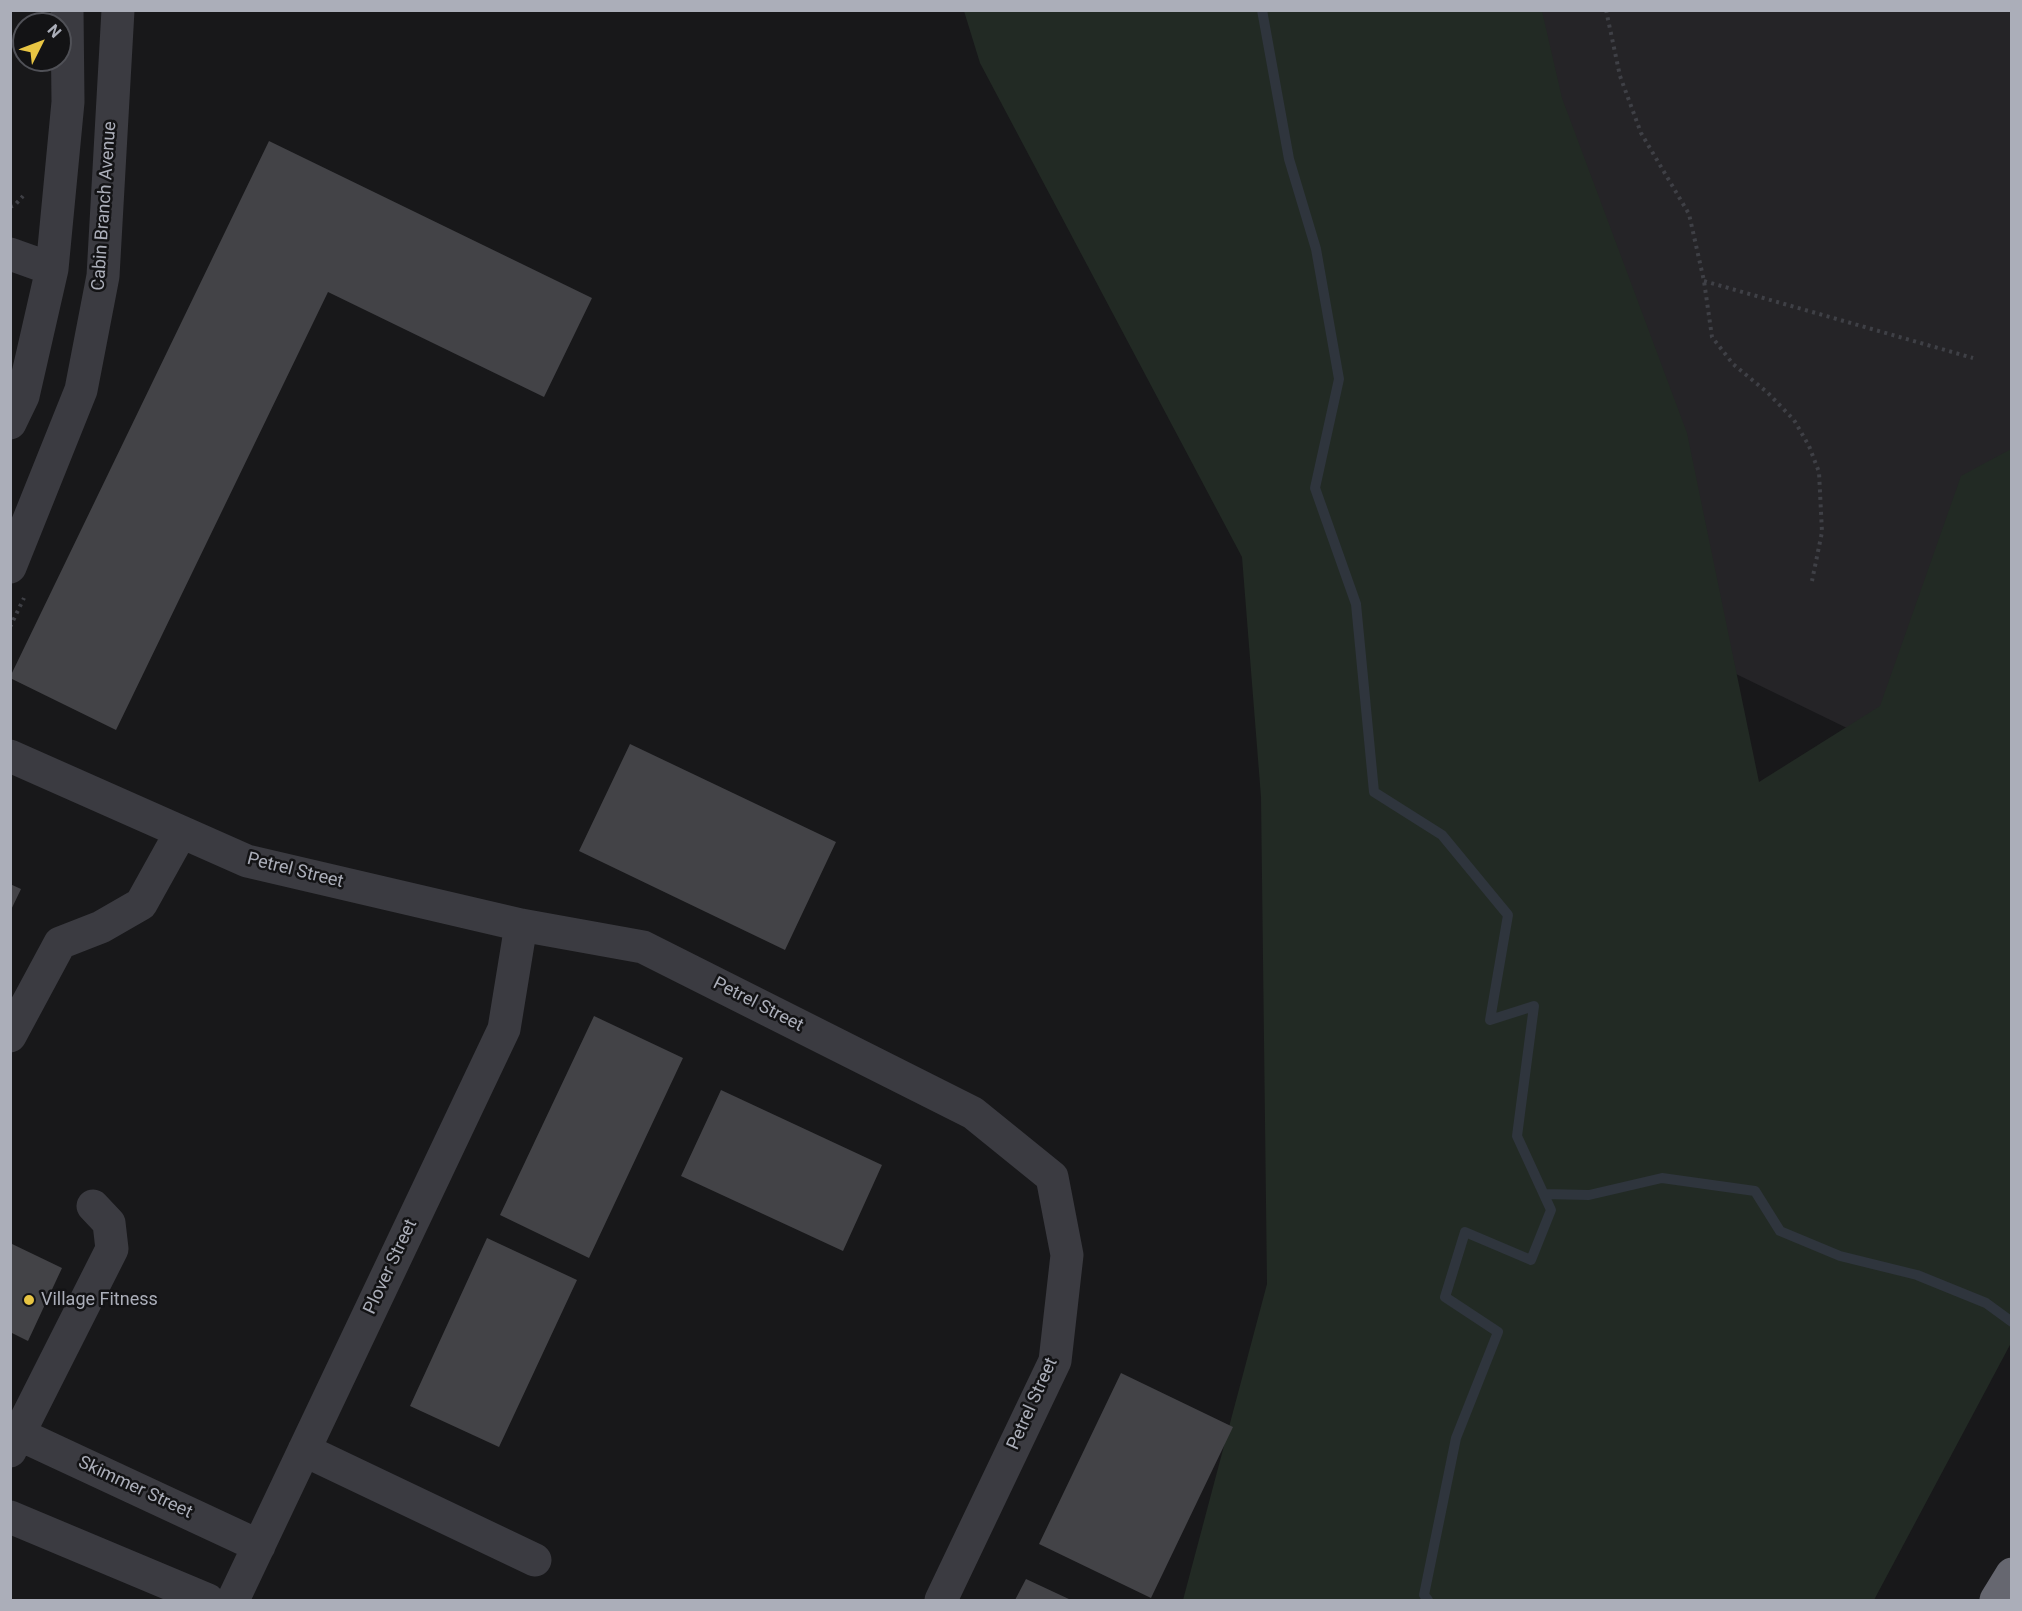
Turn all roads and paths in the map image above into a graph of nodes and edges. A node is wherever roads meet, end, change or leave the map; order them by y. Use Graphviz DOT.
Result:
graph roads {
  1 [pos="67,10"];
  2 [pos="118,10"];
  3 [pos="1606,10"];
  4 [pos="10,254"];
  5 [pos="52,269"];
  6 [pos="1704,280"];
  7 [pos="1973,358"];
  8 [pos="10,423"];
  9 [pos="10,567"];
  10 [pos="1812,581"];
  11 [pos="10,756"];
  12 [pos="181,832"];
  13 [pos="521,925"];
  14 [pos="10,1036"];
  15 [pos="93,1206"];
  16 [pos="13,1438"];
  17 [pos="304,1450"];
  18 [pos="10,1516"];
  19 [pos="258,1546"];
  20 [pos="536,1560"];
  21 [pos="2012,1574"];
  22 [pos="208,1600"];
  23 [pos="233,1600"];
  24 [pos="941,1600"];
  25 [pos="1996,1600"];
  1 -- 5 [label="street"];
  2 -- 9 [label="street, Cabin Branch Avenue"];
  3 -- 6 [label="path"];
  4 -- 5 [label="street"];
  5 -- 8 [label="street"];
  6 -- 7 [label="path"];
  6 -- 10 [label="path"];
  11 -- 12 [label="street, Petrel Street"];
  12 -- 13 [label="street, Petrel Street"];
  12 -- 14 [label="street"];
  13 -- 17 [label="street, Plover Street"];
  13 -- 24 [label="street, Petrel Street"];
  15 -- 16 [label="street"];
  16 -- 19 [label="street, Skimmer Street"];
  17 -- 19 [label="street, Plover Street"];
  17 -- 20 [label="street"];
  18 -- 22 [label="street"];
  19 -- 23 [label="street, Plover Street"];
  21 -- 25 [label="highway"];
}
